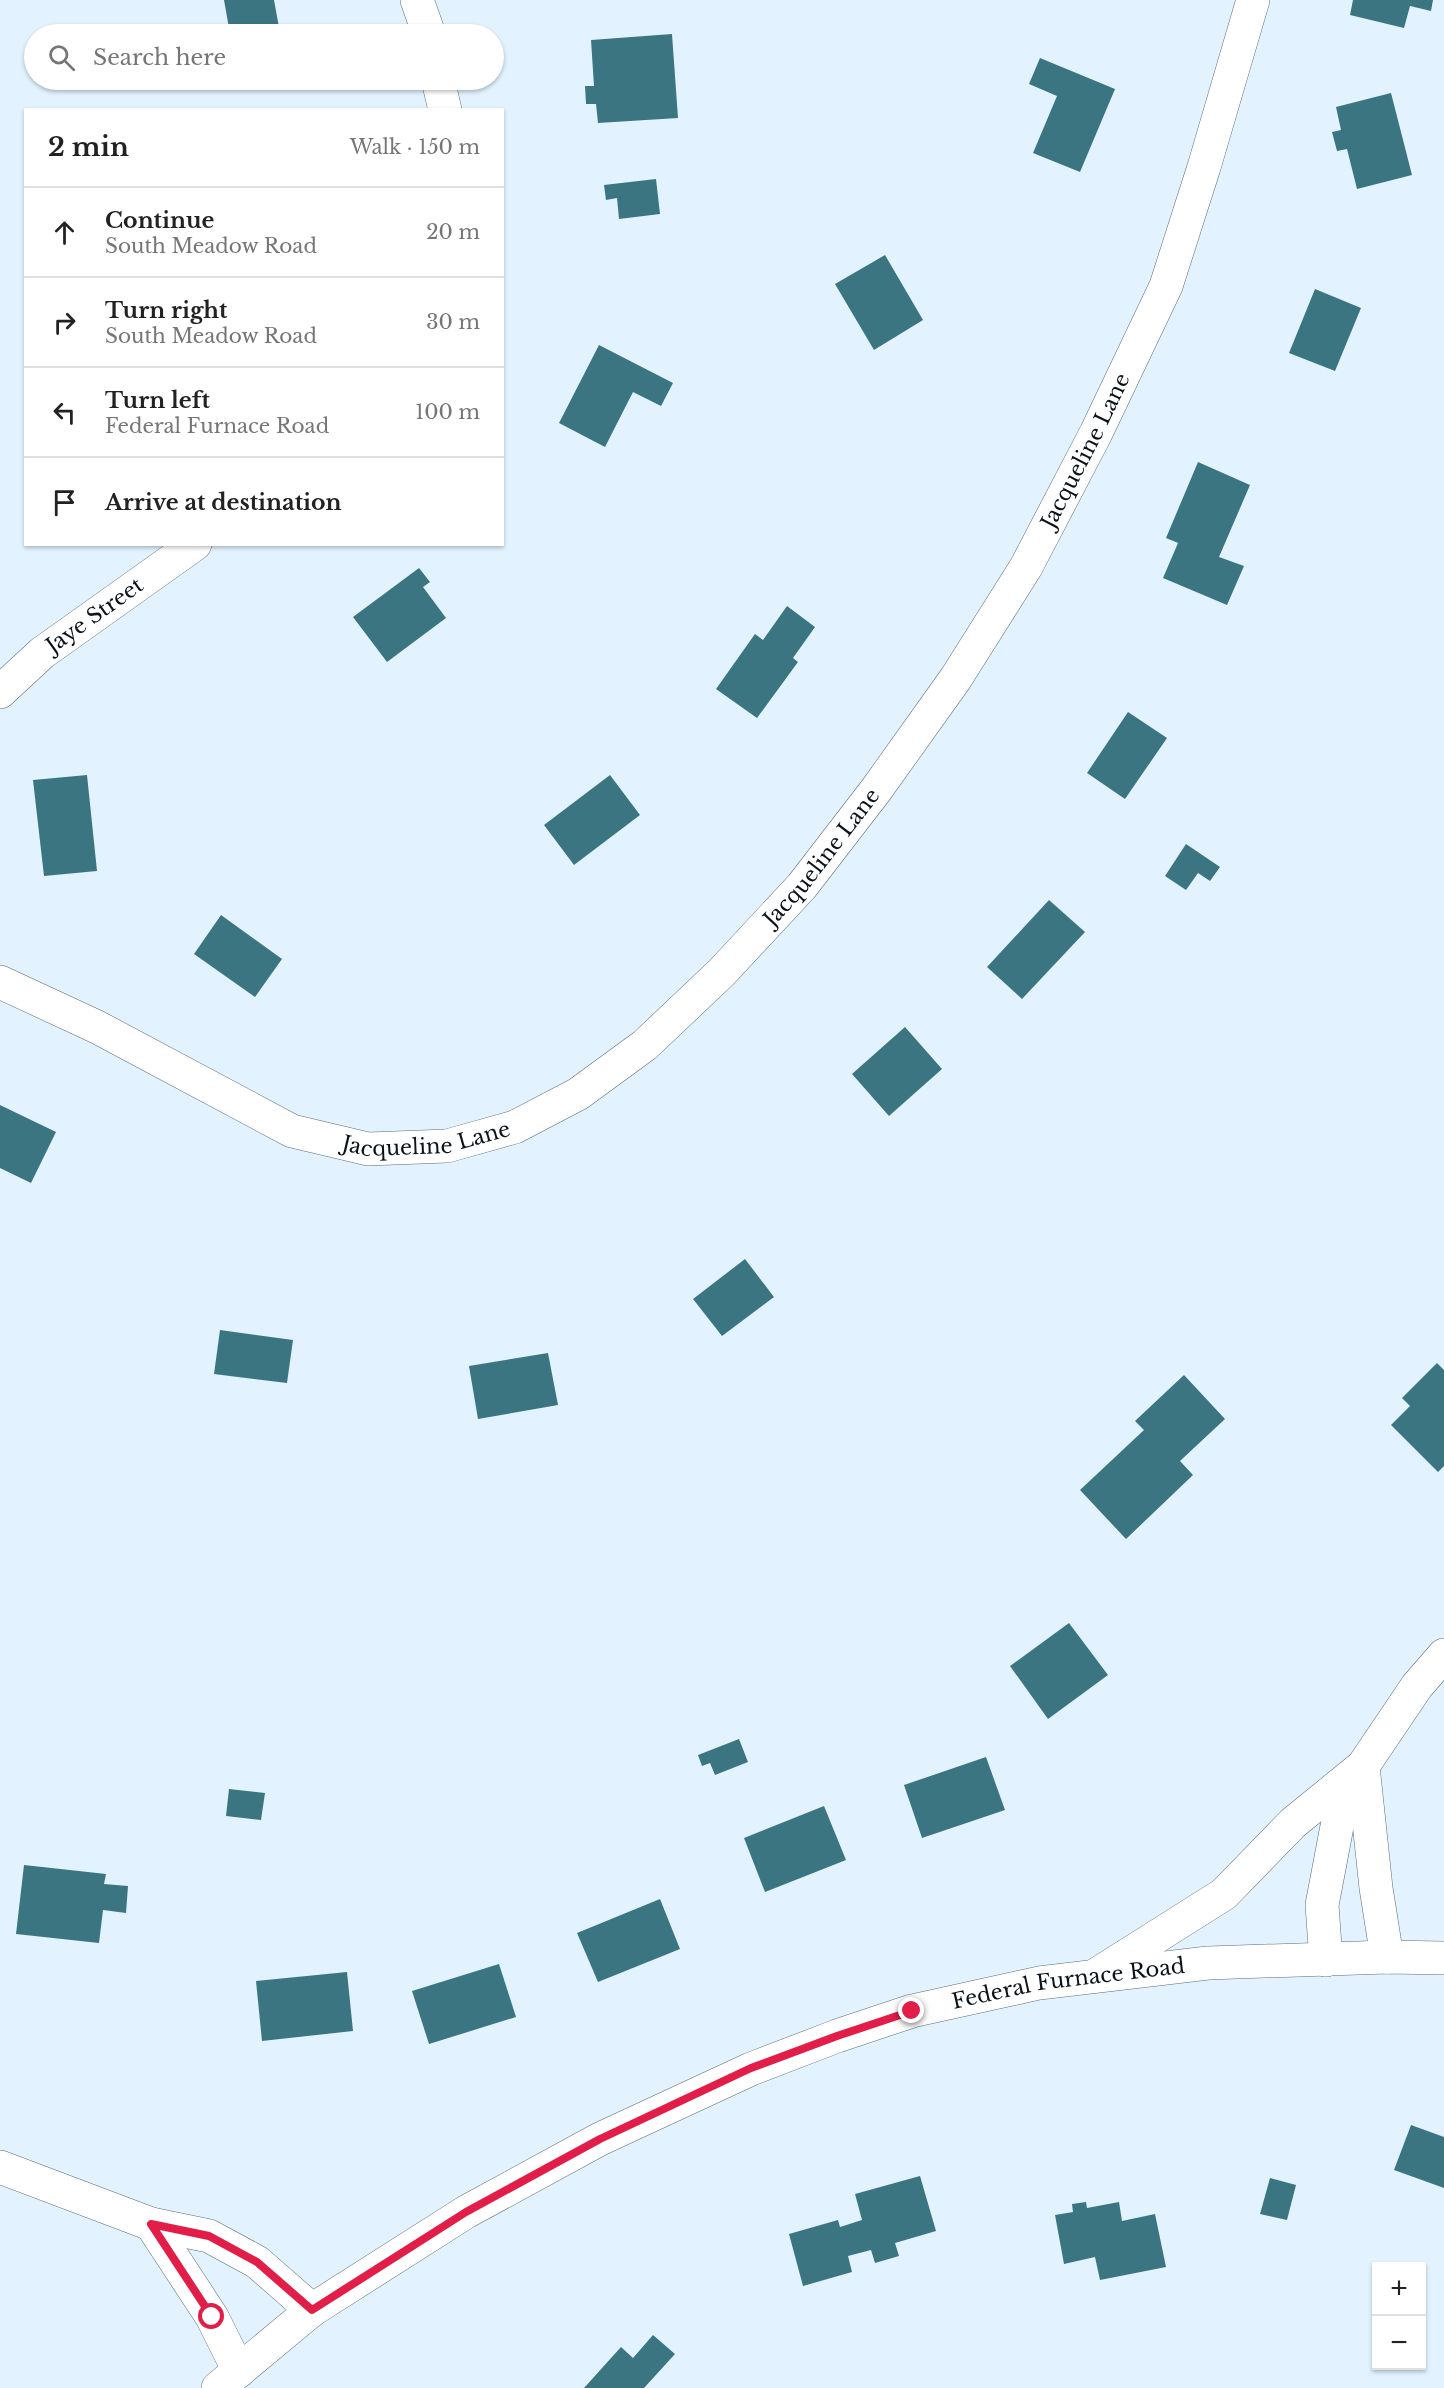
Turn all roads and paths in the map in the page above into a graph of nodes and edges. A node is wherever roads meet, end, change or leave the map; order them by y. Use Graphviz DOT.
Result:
graph roads {
  1 [pos="417,0"];
  2 [pos="1253,0"];
  3 [pos="425,24"];
  4 [pos="440,90"];
  5 [pos="445,108"];
  6 [pos="192,546"];
  7 [pos="0,692"];
  8 [pos="0,982"];
  9 [pos="1444,1655"];
  10 [pos="1363,1766"];
  11 [pos="1387,1957"];
  12 [pos="1444,1958"];
  13 [pos="1326,1959"];
  14 [pos="1094,1977"];
  15 [pos="0,2167"];
  16 [pos="151,2224"];
  17 [pos="312,2310"];
  18 [pos="229,2379"];
  1 -- 3 [label="street"];
  2 -- 8 [label="street, Jacqueline Lane"];
  4 -- 5 [label="street"];
  6 -- 7 [label="street, Jaye Street"];
  9 -- 10 [label="street"];
  10 -- 11 [label="street"];
  10 -- 13 [label="street"];
  10 -- 14 [label="street"];
  11 -- 12 [label="street, Federal Furnace Road"];
  11 -- 13 [label="street, Federal Furnace Road"];
  13 -- 14 [label="street, Federal Furnace Road"];
  14 -- 17 [label="street, Federal Furnace Road"];
  15 -- 16 [label="street"];
  16 -- 17 [label="street"];
  16 -- 18 [label="street"];
  17 -- 18 [label="street, Federal Furnace Road"];
}
